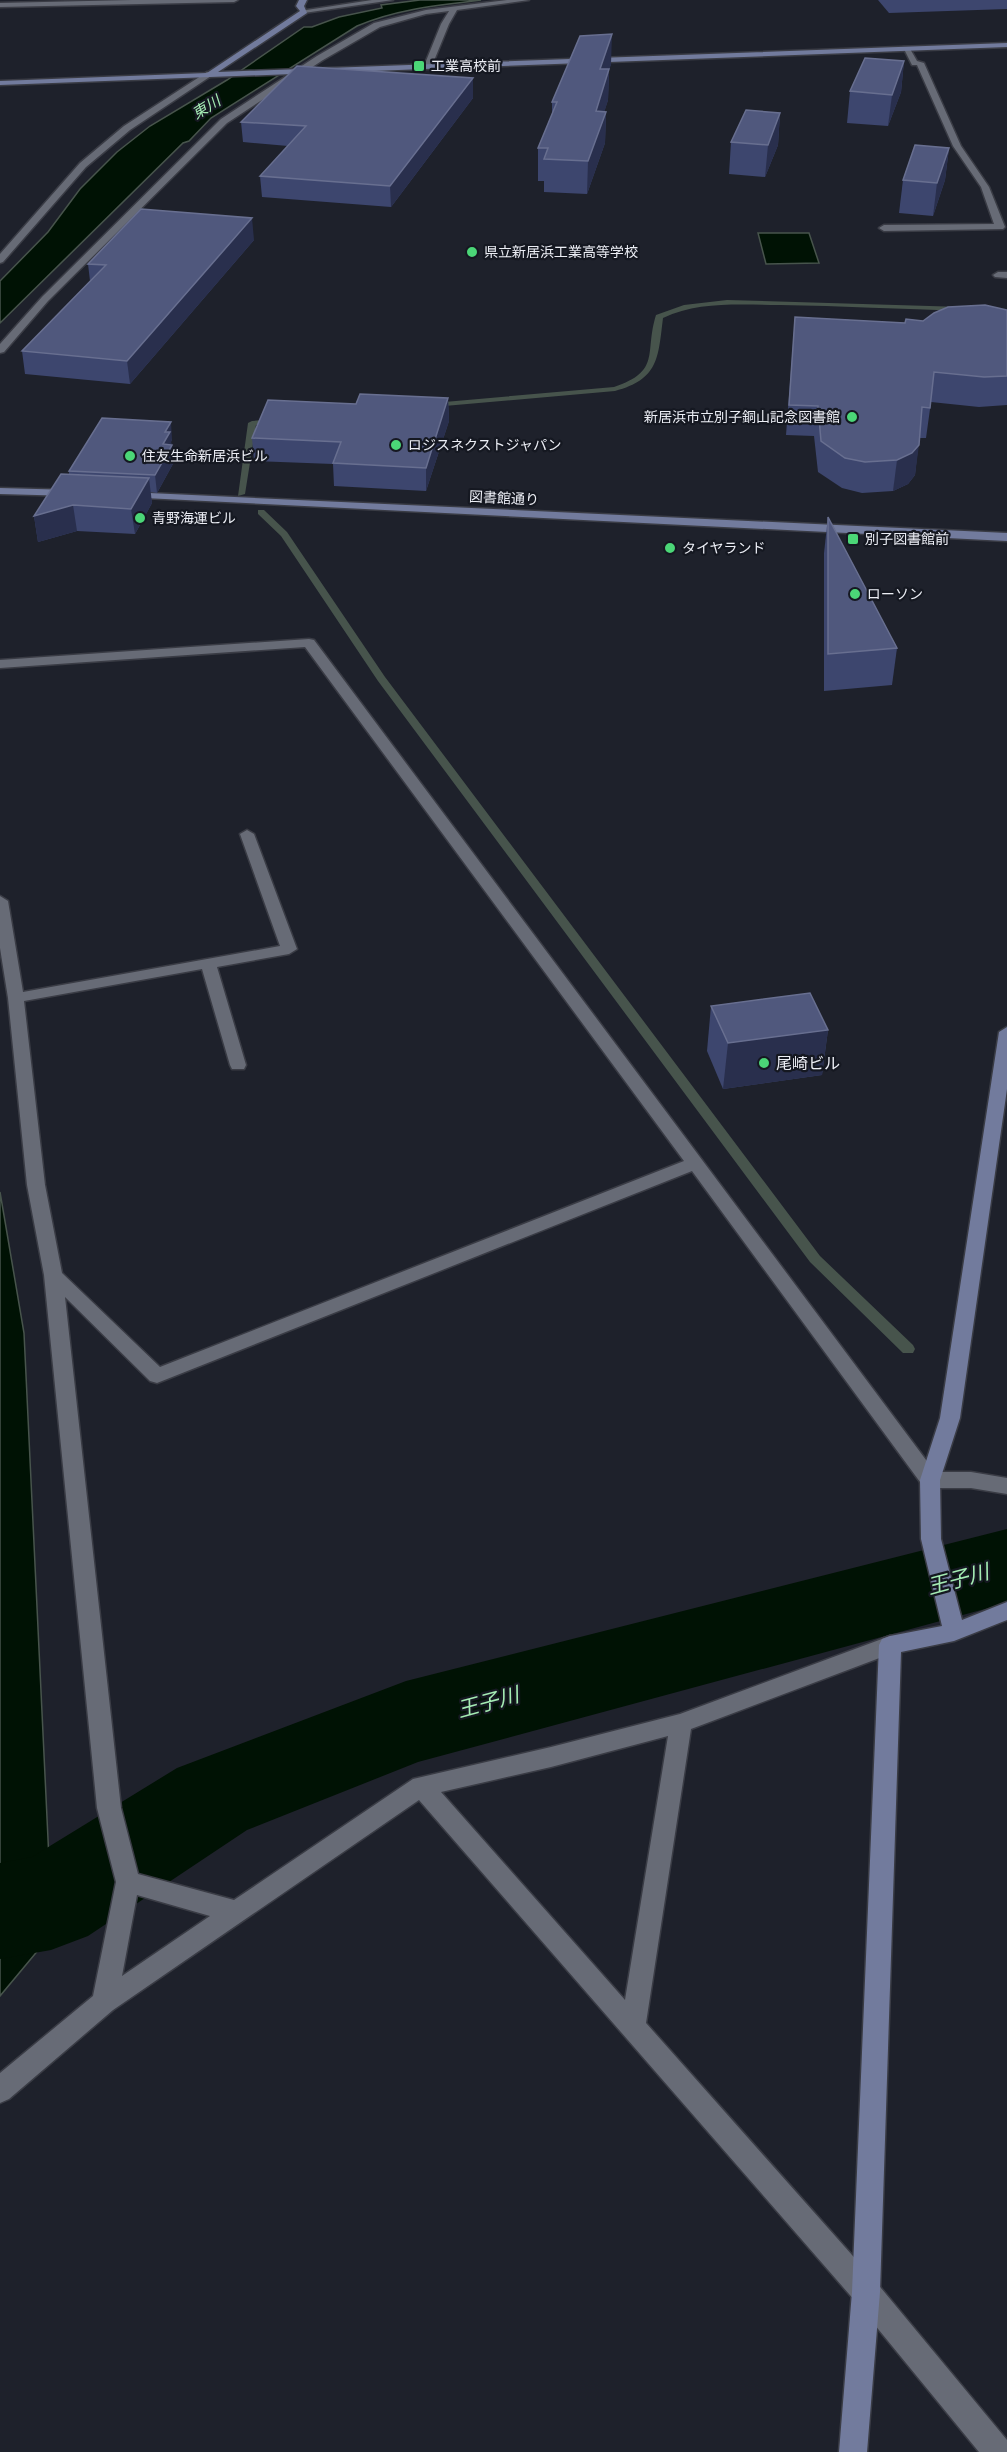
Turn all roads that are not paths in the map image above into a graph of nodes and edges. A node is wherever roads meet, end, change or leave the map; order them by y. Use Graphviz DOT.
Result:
graph roads {
  1 [pos="234,0"];
  2 [pos="303,0"];
  3 [pos="389,0"];
  4 [pos="525,0"];
  5 [pos="166,1"];
  6 [pos="0,5"];
  7 [pos="455,8"];
  8 [pos="304,11"];
  9 [pos="1007,45"];
  10 [pos="906,49"];
  11 [pos="428,66"];
  12 [pos="305,70"];
  13 [pos="210,74"];
  14 [pos="0,83"];
  15 [pos="884,228"];
  16 [pos="0,260"];
  17 [pos="0,350"];
  18 [pos="0,490"];
  19 [pos="82,493"];
  20 [pos="118,495"];
  21 [pos="1007,537"];
  22 [pos="0,664"];
  23 [pos="247,834"];
  24 [pos="0,901"];
  25 [pos="208,963"];
  26 [pos="16,998"];
  27 [pos="1007,1032"];
  28 [pos="237,1065"];
  29 [pos="696,1163"];
  30 [pos="53,1275"];
  31 [pos="930,1480"];
  32 [pos="1007,1486"];
  33 [pos="1007,1611"];
  34 [pos="954,1632"];
  35 [pos="890,1645"];
  36 [pos="681,1723"];
  37 [pos="421,1786"];
  38 [pos="128,1882"];
  39 [pos="237,1912"];
  40 [pos="104,2002"];
  41 [pos="633,2027"];
  42 [pos="0,2090"];
  43 [pos="866,2292"];
  44 [pos="853,2452"];
  45 [pos="998,2452"];
  1 -- 5 [label="street"];
  2 -- 8 [label="street"];
  3 -- 8 [label="street"];
  4 -- 7 [label="street"];
  5 -- 6 [label="street"];
  7 -- 11 [label="street"];
  7 -- 12 [label="street"];
  8 -- 13 [label="street"];
  9 -- 10 [label="street"];
  10 -- 11 [label="street"];
  10 -- 15 [label="street"];
  11 -- 12 [label="street"];
  12 -- 13 [label="street"];
  12 -- 17 [label="street"];
  13 -- 14 [label="street"];
  13 -- 16 [label="street"];
  18 -- 19 [label="street"];
  20 -- 21 [label="street, 図書館通り"];
  22 -- 29 [label="street"];
  23 -- 25 [label="street"];
  24 -- 26 [label="street"];
  25 -- 26 [label="street"];
  25 -- 28 [label="street"];
  26 -- 30 [label="street"];
  27 -- 31 [label="street"];
  29 -- 30 [label="street"];
  29 -- 31 [label="street"];
  30 -- 38 [label="street"];
  31 -- 32 [label="street"];
  31 -- 34 [label="street"];
  33 -- 34 [label="street"];
  34 -- 35 [label="street"];
  35 -- 36 [label="street"];
  35 -- 43 [label="street"];
  36 -- 37 [label="street"];
  36 -- 41 [label="street"];
  37 -- 39 [label="street"];
  37 -- 41 [label="street"];
  38 -- 39 [label="street"];
  38 -- 40 [label="street"];
  39 -- 40 [label="street"];
  40 -- 42 [label="street"];
  41 -- 43 [label="street"];
  43 -- 44 [label="street"];
  43 -- 45 [label="street"];
}
